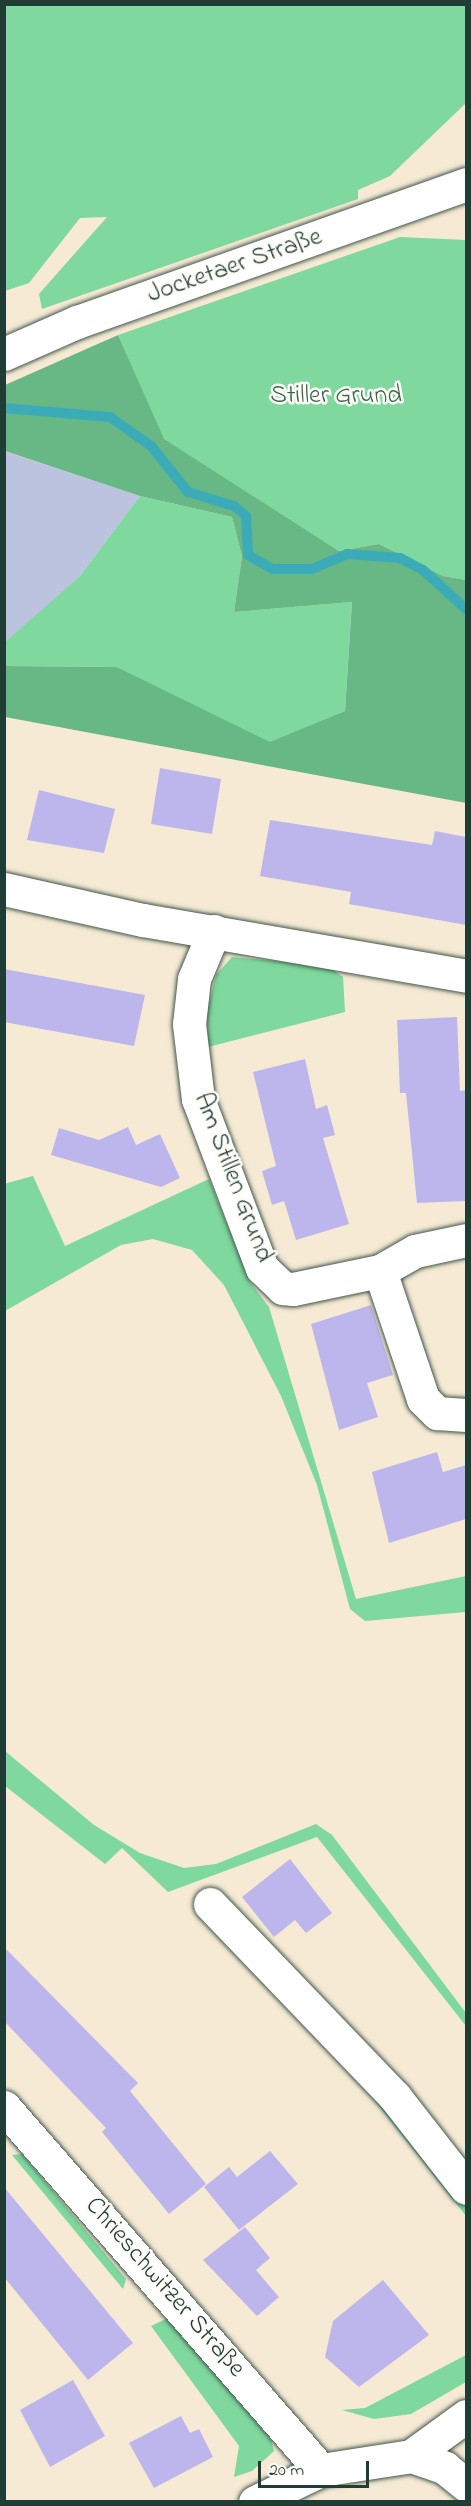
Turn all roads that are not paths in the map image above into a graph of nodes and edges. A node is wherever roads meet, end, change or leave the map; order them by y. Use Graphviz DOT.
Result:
graph roads {
  1 [pos="466,184"];
  2 [pos="4,354"];
  3 [pos="4,889"];
  4 [pos="214,931"];
  5 [pos="466,976"];
  6 [pos="466,1240"];
  7 [pos="380,1271"];
  8 [pos="466,1414"];
  9 [pos="210,1904"];
  10 [pos="4,2107"];
  11 [pos="466,2188"];
  12 [pos="466,2416"];
  13 [pos="411,2456"];
  14 [pos="321,2470"];
  15 [pos="466,2486"];
  16 [pos="255,2502"];
  1 -- 2 [label="street, Jocketaer Straße"];
  3 -- 4 [label="street"];
  4 -- 5 [label="street"];
  4 -- 7 [label="street, Am Stillen Grund"];
  6 -- 7 [label="street, Am Stillen Grund"];
  7 -- 8 [label="street"];
  9 -- 11 [label="street"];
  10 -- 14 [label="street, Chrieschwitzer Straße"];
  12 -- 13 [label="street"];
  13 -- 14 [label="street"];
  13 -- 15 [label="street"];
  14 -- 16 [label="street"];
}
